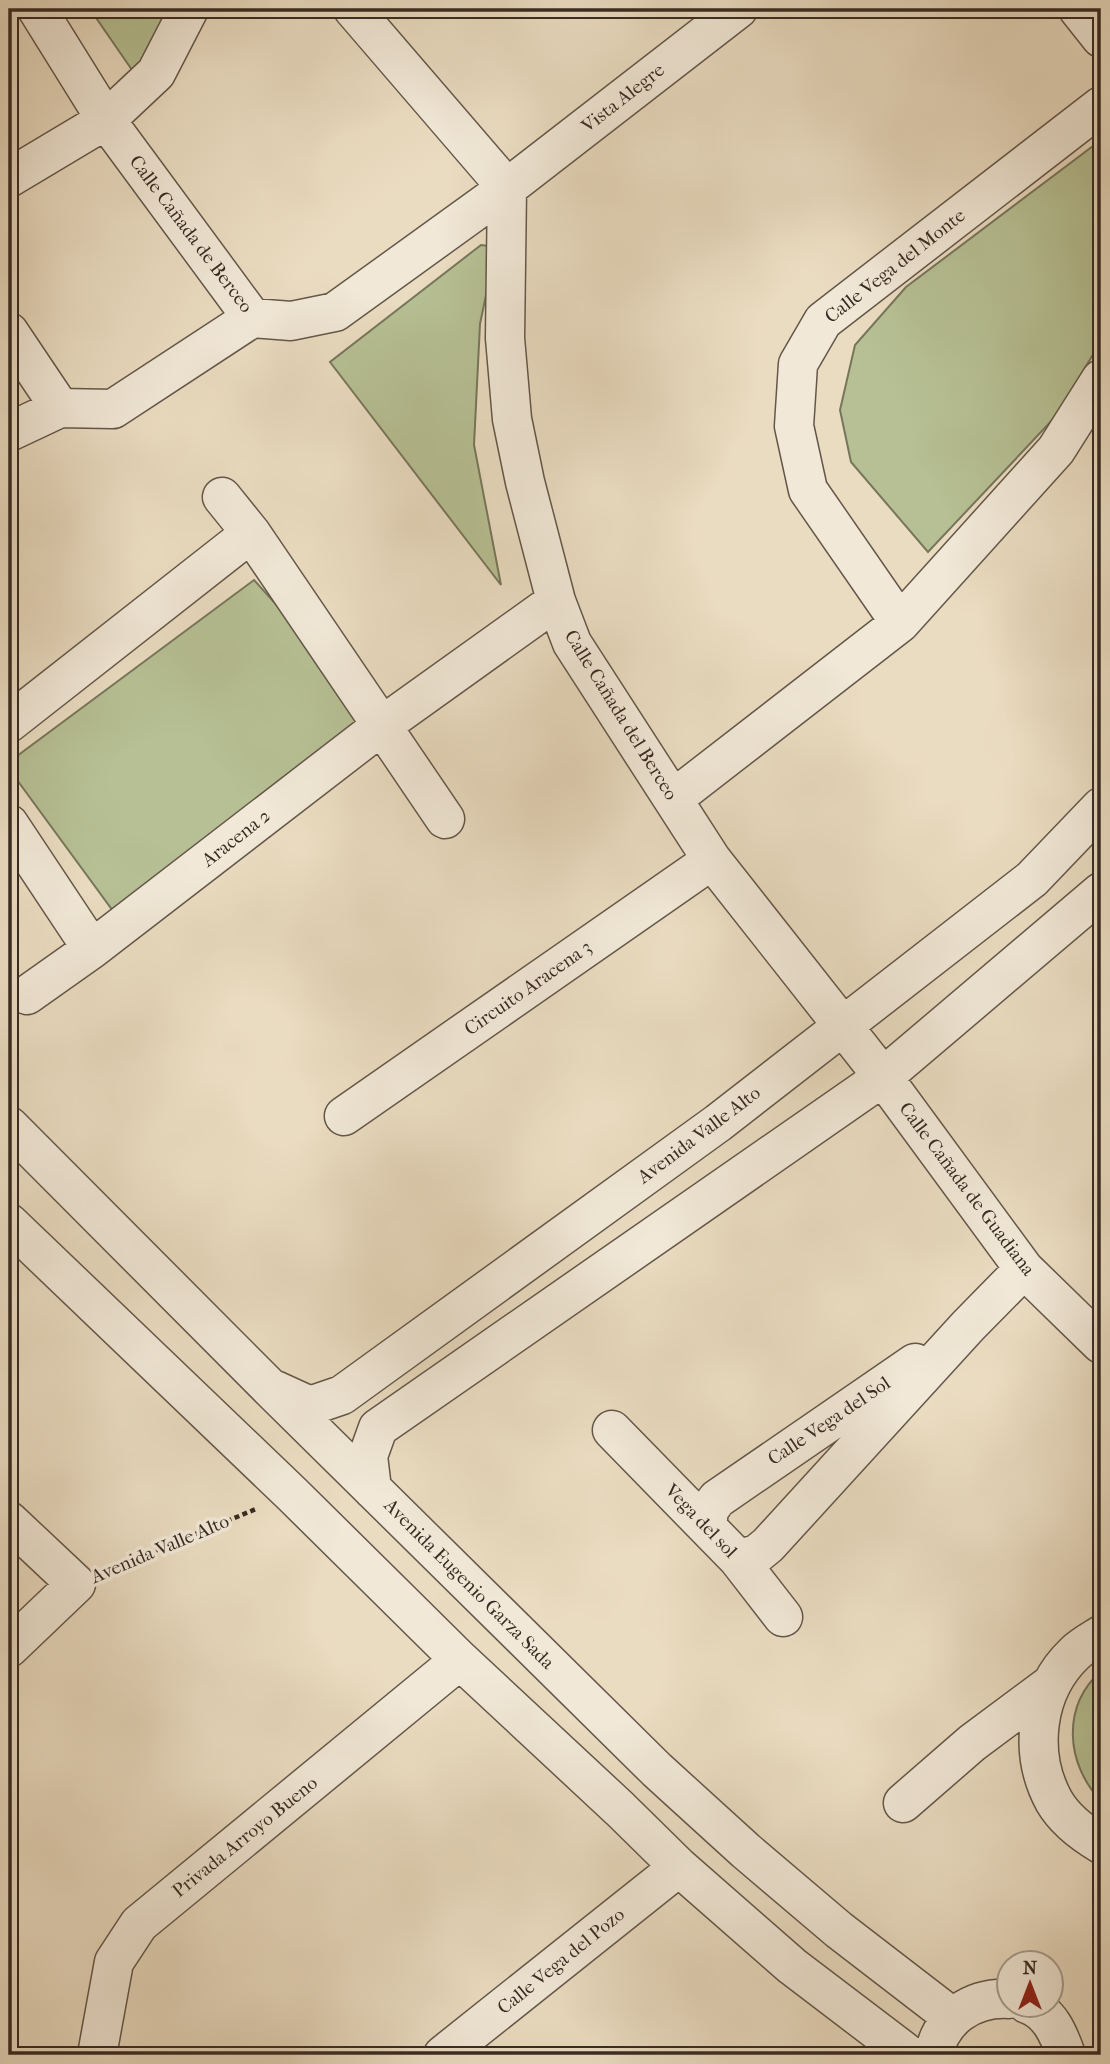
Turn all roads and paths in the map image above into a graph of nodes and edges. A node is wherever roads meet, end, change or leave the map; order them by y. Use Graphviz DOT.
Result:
graph roads {
  1 [pos="37,9"];
  2 [pos="188,9"];
  3 [pos="353,9"];
  4 [pos="1078,9"];
  5 [pos="728,12"];
  6 [pos="1101,38"];
  7 [pos="1101,106"];
  8 [pos="106,120"];
  9 [pos="9,178"];
  10 [pos="507,188"];
  11 [pos="252,318"];
  12 [pos="9,332"];
  13 [pos="1101,379"];
  14 [pos="60,408"];
  15 [pos="9,432"];
  16 [pos="222,496"];
  17 [pos="251,533"];
  18 [pos="556,601"];
  19 [pos="900,623"];
  20 [pos="9,723"];
  21 [pos="380,727"];
  22 [pos="673,799"];
  23 [pos="1101,807"];
  24 [pos="445,819"];
  25 [pos="9,824"];
  26 [pos="712,860"];
  27 [pos="1101,892"];
  28 [pos="92,948"];
  29 [pos="27,995"];
  30 [pos="843,1026"];
  31 [pos="883,1077"];
  32 [pos="344,1116"];
  33 [pos="9,1126"];
  34 [pos="9,1223"];
  35 [pos="1024,1269"];
  36 [pos="968,1326"];
  37 [pos="1101,1344"];
  38 [pos="270,1388"];
  39 [pos="612,1430"];
  40 [pos="372,1489"];
  41 [pos="292,1494"];
  42 [pos="9,1521"];
  43 [pos="707,1527"];
  44 [pos="738,1559"];
  45 [pos="76,1584"];
  46 [pos="783,1618"];
  47 [pos="1101,1634"];
  48 [pos="9,1648"];
  49 [pos="460,1660"];
  50 [pos="1050,1685"];
  51 [pos="657,1770"];
  52 [pos="903,1803"];
  53 [pos="620,1809"];
  54 [pos="1101,1844"];
  55 [pos="679,1867"];
  56 [pos="995,1999"];
  57 [pos="952,2017"];
  58 [pos="1046,2018"];
  59 [pos="910,2054"];
  60 [pos="97,2055"];
  61 [pos="443,2055"];
  62 [pos="1066,2055"];
  1 -- 8 [label="street, Calle Cañada de Berceo"];
  2 -- 8 [label="street"];
  3 -- 10 [label="street"];
  4 -- 6 [label="street"];
  5 -- 10 [label="street, Vista Alegre"];
  7 -- 19 [label="street, Calle Vega del Monte"];
  8 -- 9 [label="street"];
  8 -- 11 [label="street, Calle Cañada de Berceo"];
  10 -- 11 [label="street, Calle Cañada de Berceo"];
  10 -- 18 [label="street, Calle Cañada del Berceo"];
  11 -- 14 [label="street"];
  12 -- 14 [label="street"];
  13 -- 19 [label="street"];
  14 -- 15 [label="street"];
  16 -- 17 [label="street"];
  17 -- 20 [label="street"];
  17 -- 21 [label="street"];
  18 -- 21 [label="street, Aracena 2"];
  18 -- 22 [label="street, Calle Cañada del Berceo"];
  19 -- 22 [label="street"];
  21 -- 24 [label="street"];
  21 -- 28 [label="street, Aracena 2"];
  22 -- 26 [label="street, Calle Cañada del Berceo"];
  23 -- 30 [label="street, Avenida Valle Alto"];
  25 -- 28 [label="street"];
  26 -- 30 [label="street, Calle Cañada del Berceo"];
  26 -- 32 [label="street, Circuito Aracena 3"];
  27 -- 31 [label="street"];
  28 -- 29 [label="street, Aracena 2"];
  30 -- 31 [label="street, Calle Cañada de Guadiana"];
  30 -- 38 [label="street, Avenida Valle Alto"];
  31 -- 35 [label="street, Calle Cañada de Guadiana"];
  31 -- 40 [label="street"];
  33 -- 38 [label="street, Avenida Eugenio Garza Sada"];
  34 -- 41 [label="street"];
  35 -- 36 [label="street, Calle Vega del Sol"];
  35 -- 37 [label="street, Calle Cañada de Guadiana"];
  36 -- 43 [label="street, Calle Vega del Sol"];
  36 -- 44 [label="street, Calle Vega del Sol"];
  38 -- 40 [label="street, Avenida Eugenio Garza Sada"];
  39 -- 43 [label="street, Vega del sol"];
  40 -- 51 [label="street, Avenida Eugenio Garza Sada"];
  41 -- 45 [label="path, Avenida Valle Alto"];
  41 -- 49 [label="street"];
  42 -- 45 [label="street"];
  43 -- 44 [label="street, Vega del sol"];
  44 -- 46 [label="street, Vega del sol"];
  45 -- 48 [label="street, Avenida Valle Alto"];
  47 -- 50 [label="street"];
  49 -- 53 [label="street"];
  49 -- 60 [label="street, Privada Arroyo Bueno"];
  50 -- 52 [label="street"];
  50 -- 54 [label="street"];
  51 -- 53 [label="street"];
  51 -- 57 [label="street, Avenida Eugenio Garza Sada"];
  53 -- 55 [label="street"];
  55 -- 59 [label="street"];
  55 -- 61 [label="street, Calle Vega del Pozo"];
  56 -- 57 [label="street"];
  57 -- 59 [label="street"];
  58 -- 62 [label="street"];
}
